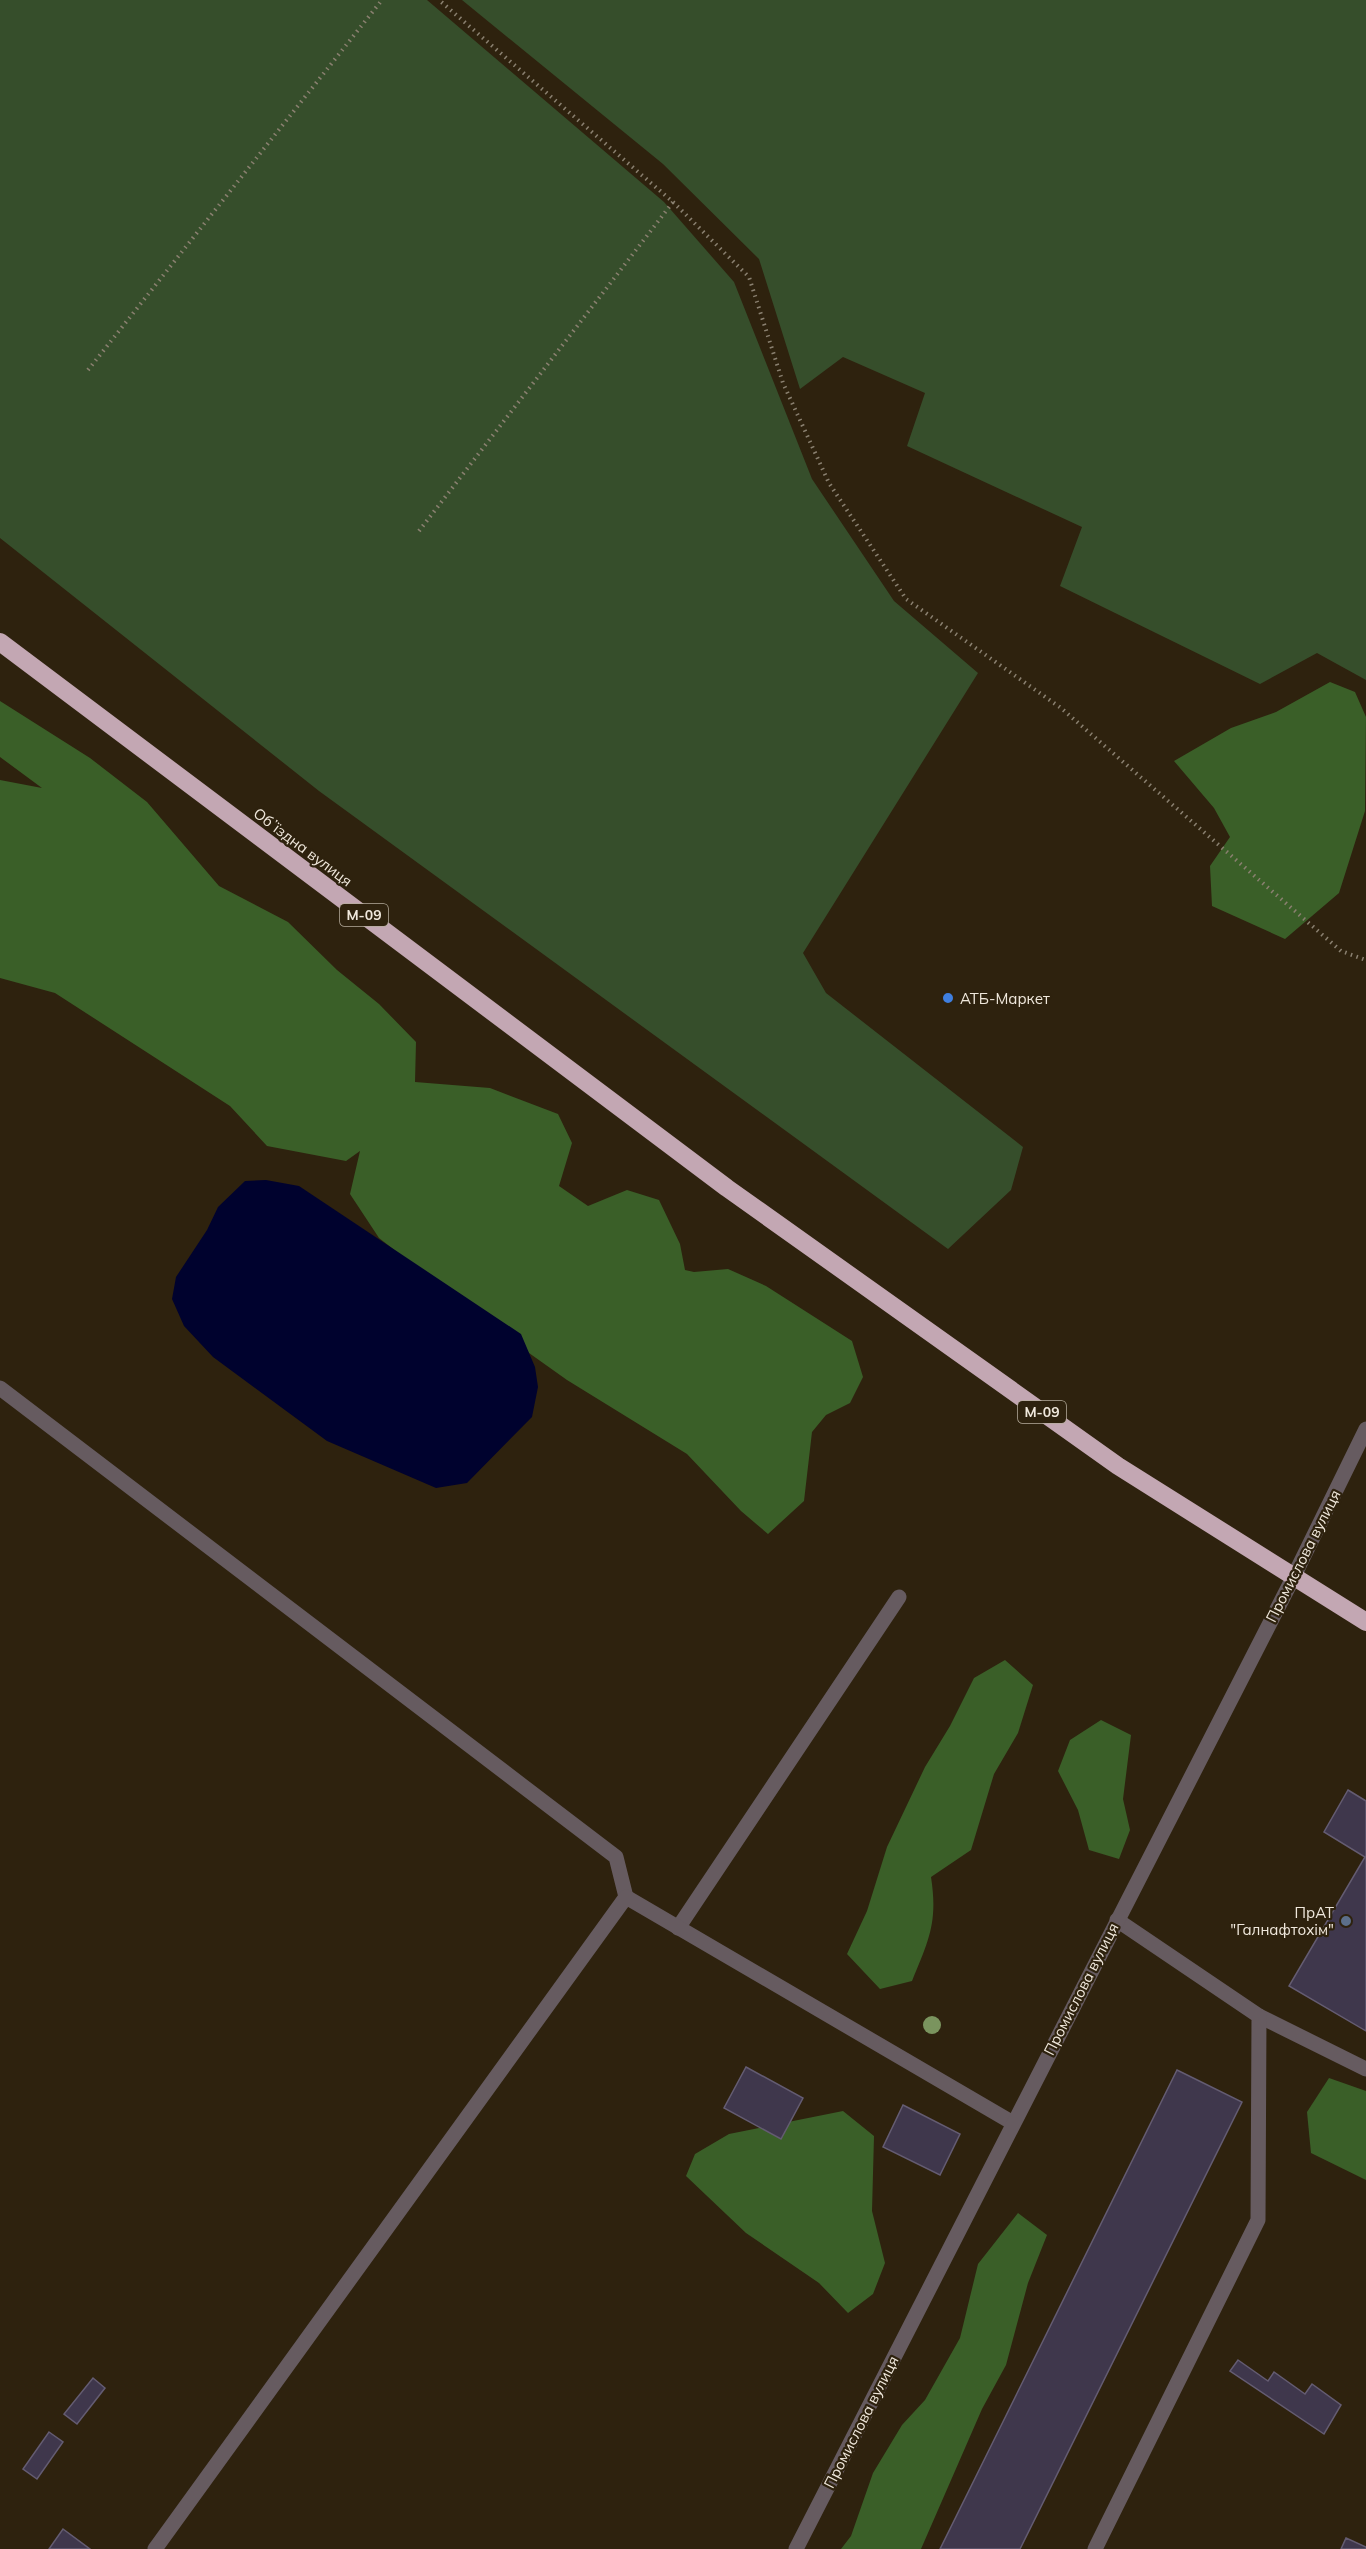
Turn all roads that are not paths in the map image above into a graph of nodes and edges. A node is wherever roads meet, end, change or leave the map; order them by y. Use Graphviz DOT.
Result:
graph roads {
  1 [pos="0,642"];
  2 [pos="0,1388"];
  3 [pos="1366,1429"];
  4 [pos="1293,1578"];
  5 [pos="899,1597"];
  6 [pos="1366,1622"];
  7 [pos="626,1897"];
  8 [pos="1117,1920"];
  9 [pos="678,1928"];
  10 [pos="1259,2016"];
  11 [pos="1366,2069"];
  12 [pos="1013,2123"];
  13 [pos="155,2549"];
  14 [pos="796,2549"];
  15 [pos="1095,2549"];
  1 -- 4 [label="highway, Обʼїздна вулиця / М-09"];
  2 -- 7 [label="street"];
  3 -- 4 [label="street, Промислова вулиця"];
  4 -- 6 [label="highway, М-09"];
  4 -- 8 [label="street, Промислова вулиця"];
  5 -- 9 [label="street"];
  7 -- 9 [label="street"];
  7 -- 13 [label="street"];
  8 -- 10 [label="street"];
  8 -- 12 [label="street, Промислова вулиця"];
  9 -- 12 [label="street"];
  10 -- 11 [label="street"];
  10 -- 15 [label="street"];
  12 -- 14 [label="street, Промислова вулиця"];
}
